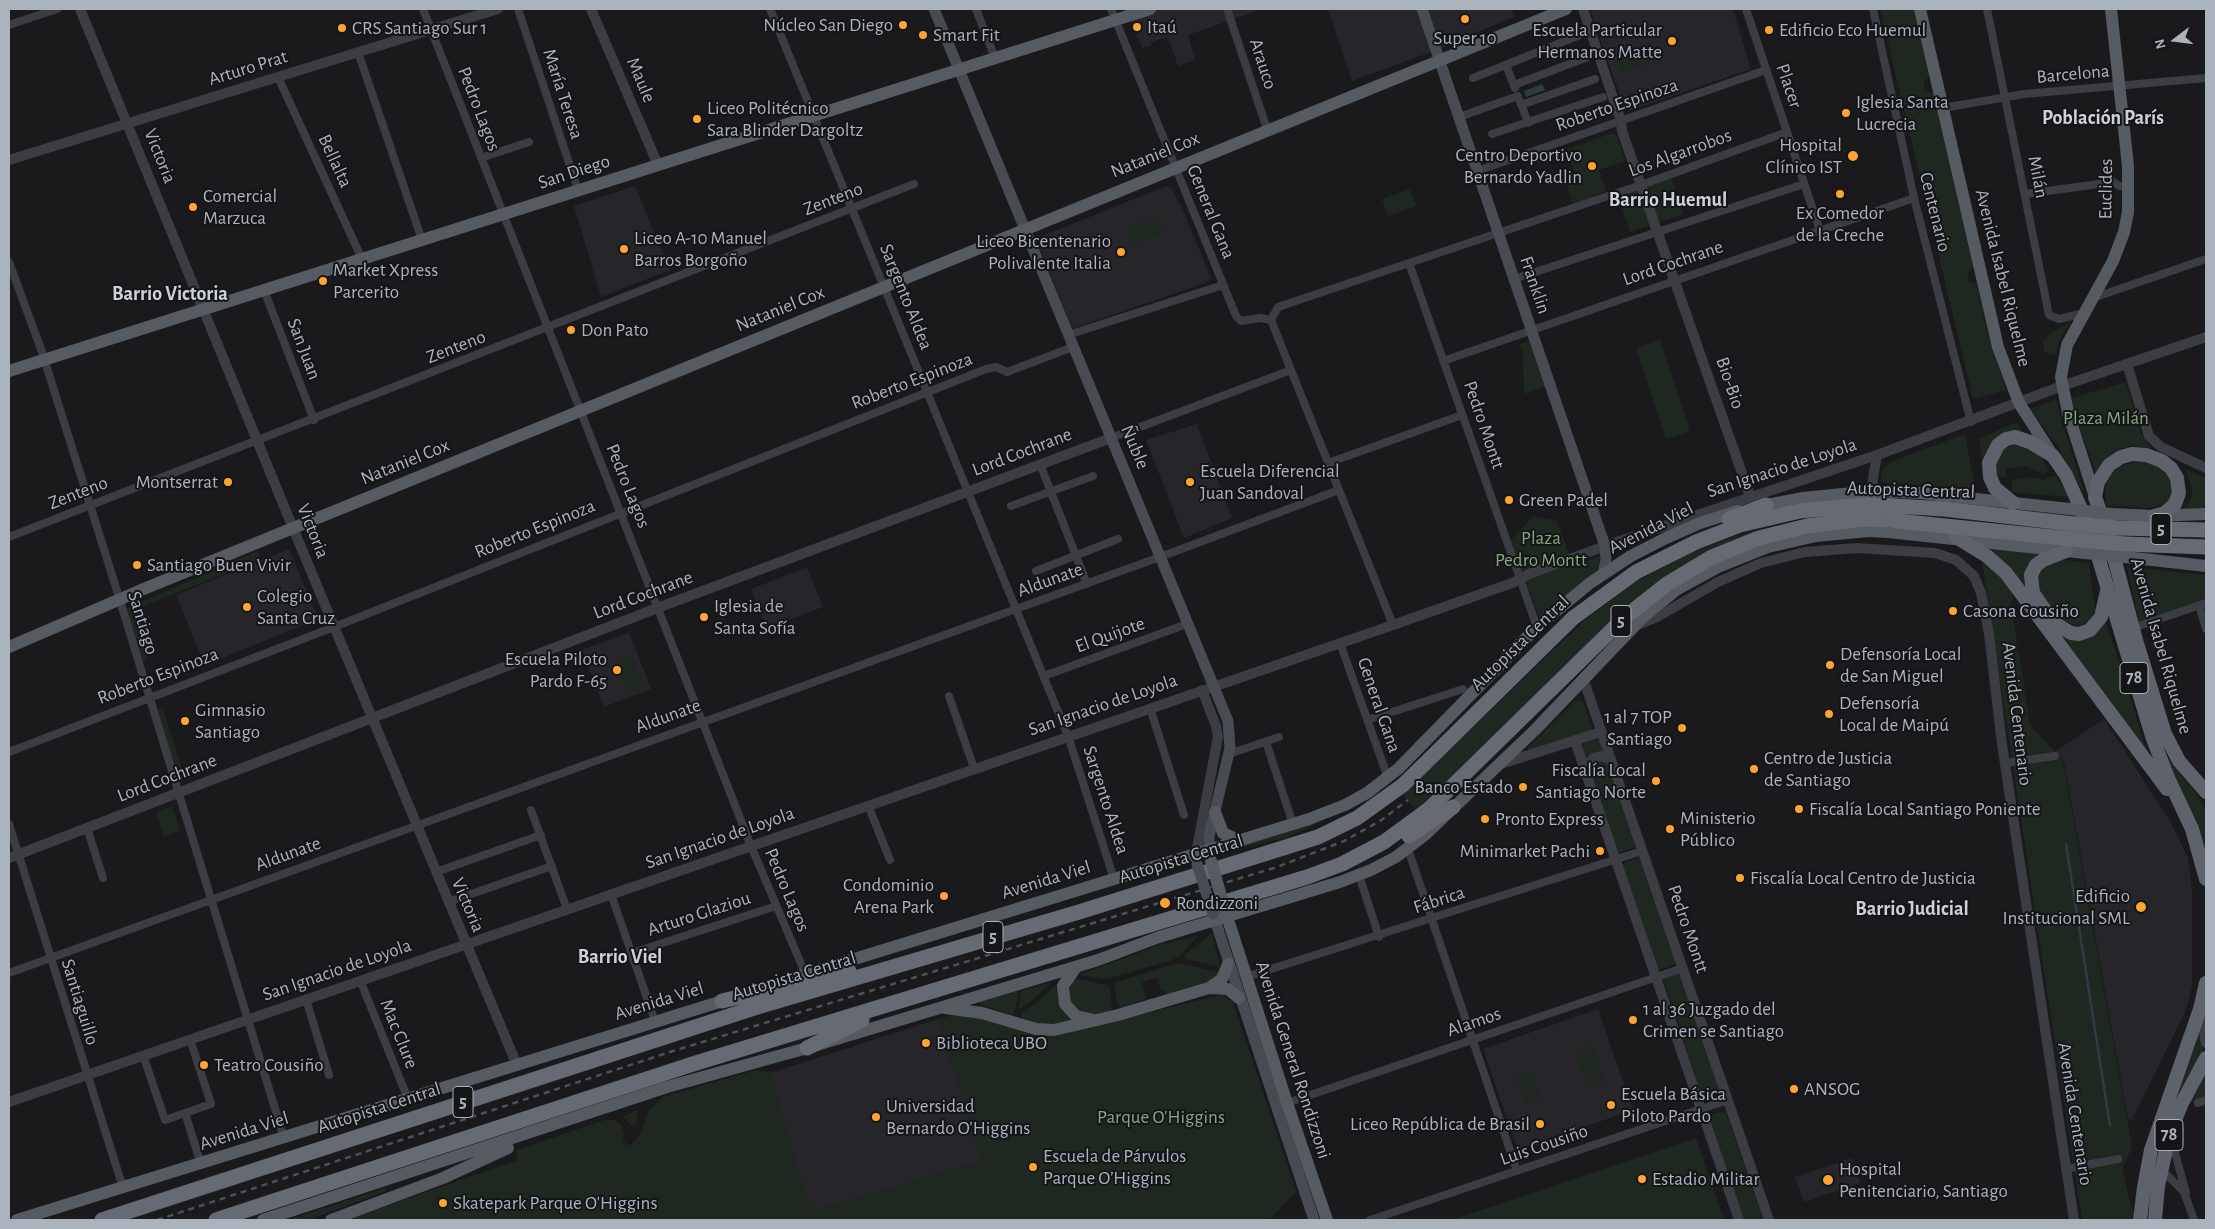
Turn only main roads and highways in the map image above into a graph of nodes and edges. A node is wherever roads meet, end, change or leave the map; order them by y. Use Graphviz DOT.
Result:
graph roads {
  1 [pos="934,9"];
  2 [pos="1150,9"];
  3 [pos="1422,9"];
  4 [pos="1566,9"];
  5 [pos="1920,9"];
  6 [pos="2110,9"];
  7 [pos="1113,14"];
  8 [pos="1439,59"];
  9 [pos="959,70"];
  10 [pos="1024,229"];
  11 [pos="9,371"];
  12 [pos="2062,386"];
  13 [pos="2053,456"];
  14 [pos="2095,497"];
  15 [pos="1880,498"];
  16 [pos="2013,503"];
  17 [pos="1766,505"];
  18 [pos="2206,514"];
  19 [pos="1866,516"];
  20 [pos="2154,516"];
  21 [pos="2072,517"];
  22 [pos="1888,526"];
  23 [pos="2206,530"];
  24 [pos="1956,537"];
  25 [pos="2084,546"];
  26 [pos="2206,547"];
  27 [pos="2066,551"];
  28 [pos="2125,551"];
  29 [pos="1653,563"];
  30 [pos="2206,566"];
  31 [pos="1603,574"];
  32 [pos="2108,588"];
  33 [pos="9,647"];
  34 [pos="2206,792"];
  35 [pos="1453,807"];
  36 [pos="1215,812"];
  37 [pos="2185,814"];
  38 [pos="1238,840"];
  39 [pos="1210,855"];
  40 [pos="1197,859"];
  41 [pos="1352,860"];
  42 [pos="2206,879"];
  43 [pos="1226,913"];
  44 [pos="1214,917"];
  45 [pos="907,963"];
  46 [pos="1228,964"];
  47 [pos="1077,966"];
  48 [pos="2206,983"];
  49 [pos="1209,988"];
  50 [pos="1239,998"];
  51 [pos="904,999"];
  52 [pos="722,1001"];
  53 [pos="940,1008"];
  54 [pos="1096,1020"];
  55 [pos="807,1048"];
  56 [pos="2206,1058"];
  57 [pos="1281,1106"];
  58 [pos="546,1128"];
  59 [pos="9,1214"];
  60 [pos="11,1220"];
  61 [pos="17,1220"];
  62 [pos="102,1220"];
  63 [pos="216,1220"];
  64 [pos="263,1220"];
  65 [pos="331,1220"];
  66 [pos="1314,1220"];
  67 [pos="1327,1220"];
  68 [pos="2140,1220"];
  69 [pos="2155,1220"];
  1 -- 9 [label="main road, Ñuble"];
  2 -- 7 [label="main road, San Diego"];
  3 -- 8 [label="main road, Franklin"];
  4 -- 8 [label="main road, Nataniel Cox"];
  5 -- 13 [label="main road, Avenida Isabel Riquelme"];
  6 -- 12 [label="main road, Euclides"];
  7 -- 9 [label="main road, San Diego"];
  8 -- 10 [label="main road, Nataniel Cox"];
  8 -- 31 [label="main road, Franklin"];
  9 -- 10 [label="main road, Ñuble"];
  9 -- 11 [label="main road, San Diego"];
  10 -- 33 [label="main road, Nataniel Cox"];
  10 -- 36 [label="main road, Ñuble"];
  12 -- 14 [label="main road, Avenida Isabel Riquelme"];
  13 -- 16 [label="highway"];
  13 -- 32 [label="highway, Avenida Isabel Riquelme / 78"];
  14 -- 20 [label="highway"];
  14 -- 34 [label="highway, Avenida Isabel Riquelme / 78"];
  15 -- 16 [label="main road"];
  15 -- 19 [label="highway, Autopista Central / 5, bridge"];
  15 -- 21 [label="highway, Autopista Central / 5"];
  16 -- 21 [label="main road"];
  17 -- 19 [label="main road, Avenida Viel"];
  17 -- 29 [label="highway"];
  17 -- 31 [label="main road, Avenida Viel"];
  18 -- 20 [label="main road"];
  19 -- 22 [label="highway, Autopista Central / 5, bridge"];
  19 -- 29 [label="highway, Autopista Central / 5"];
  19 -- 35 [label="main road"];
  19 -- 41 [label="highway, Autopista Central / 5"];
  20 -- 21 [label="main road, bridge"];
  21 -- 23 [label="highway, Autopista Central / 5, bridge"];
  22 -- 24 [label="main road"];
  22 -- 25 [label="highway, Autopista Central / 5"];
  24 -- 27 [label="main road"];
  24 -- 37 [label="highway"];
  25 -- 27 [label="main road"];
  25 -- 28 [label="highway, Autopista Central / 5, bridge"];
  26 -- 28 [label="highway, Autopista Central / 5"];
  27 -- 32 [label="highway"];
  28 -- 30 [label="main road"];
  29 -- 45 [label="highway, Autopista Central / 5"];
  31 -- 38 [label="main road, Avenida Viel"];
  32 -- 37 [label="highway, Avenida Isabel Riquelme / 78"];
  35 -- 41 [label="highway"];
  35 -- 43 [label="main road"];
  36 -- 38 [label="main road"];
  36 -- 39 [label="main road, Ñuble"];
  37 -- 42 [label="highway, Avenida Isabel Riquelme / 78"];
  38 -- 39 [label="main road, Avenida Viel"];
  39 -- 40 [label="main road, Avenida Viel"];
  39 -- 43 [label="main road, Ñuble, bridge"];
  40 -- 44 [label="main road, Ñuble, bridge"];
  40 -- 52 [label="main road, Avenida Viel"];
  41 -- 51 [label="highway, Autopista Central / 5"];
  43 -- 44 [label="main road"];
  43 -- 57 [label="main road, Avenida General Rondizzoni"];
  44 -- 46 [label="main road, Avenida General Rondizzoni"];
  44 -- 47 [label="main road"];
  45 -- 52 [label="highway"];
  45 -- 62 [label="highway, Autopista Central / 5"];
  46 -- 49 [label="main road"];
  46 -- 50 [label="main road, Avenida General Rondizzoni"];
  47 -- 53 [label="main road"];
  47 -- 54 [label="main road"];
  48 -- 68 [label="highway, 78"];
  49 -- 50 [label="main road"];
  49 -- 54 [label="main road"];
  50 -- 57 [label="main road, Avenida General Rondizzoni"];
  51 -- 55 [label="highway"];
  51 -- 63 [label="highway, Autopista Central / 5"];
  52 -- 61 [label="main road, Avenida Viel"];
  53 -- 54 [label="main road"];
  53 -- 55 [label="main road"];
  55 -- 58 [label="main road"];
  56 -- 69 [label="highway, 78"];
  57 -- 66 [label="main road, Avenida General Rondizzoni"];
  57 -- 67 [label="main road, Avenida General Rondizzoni"];
  58 -- 64 [label="main road"];
  58 -- 65 [label="main road"];
  59 -- 60 [label="main road"];
}
